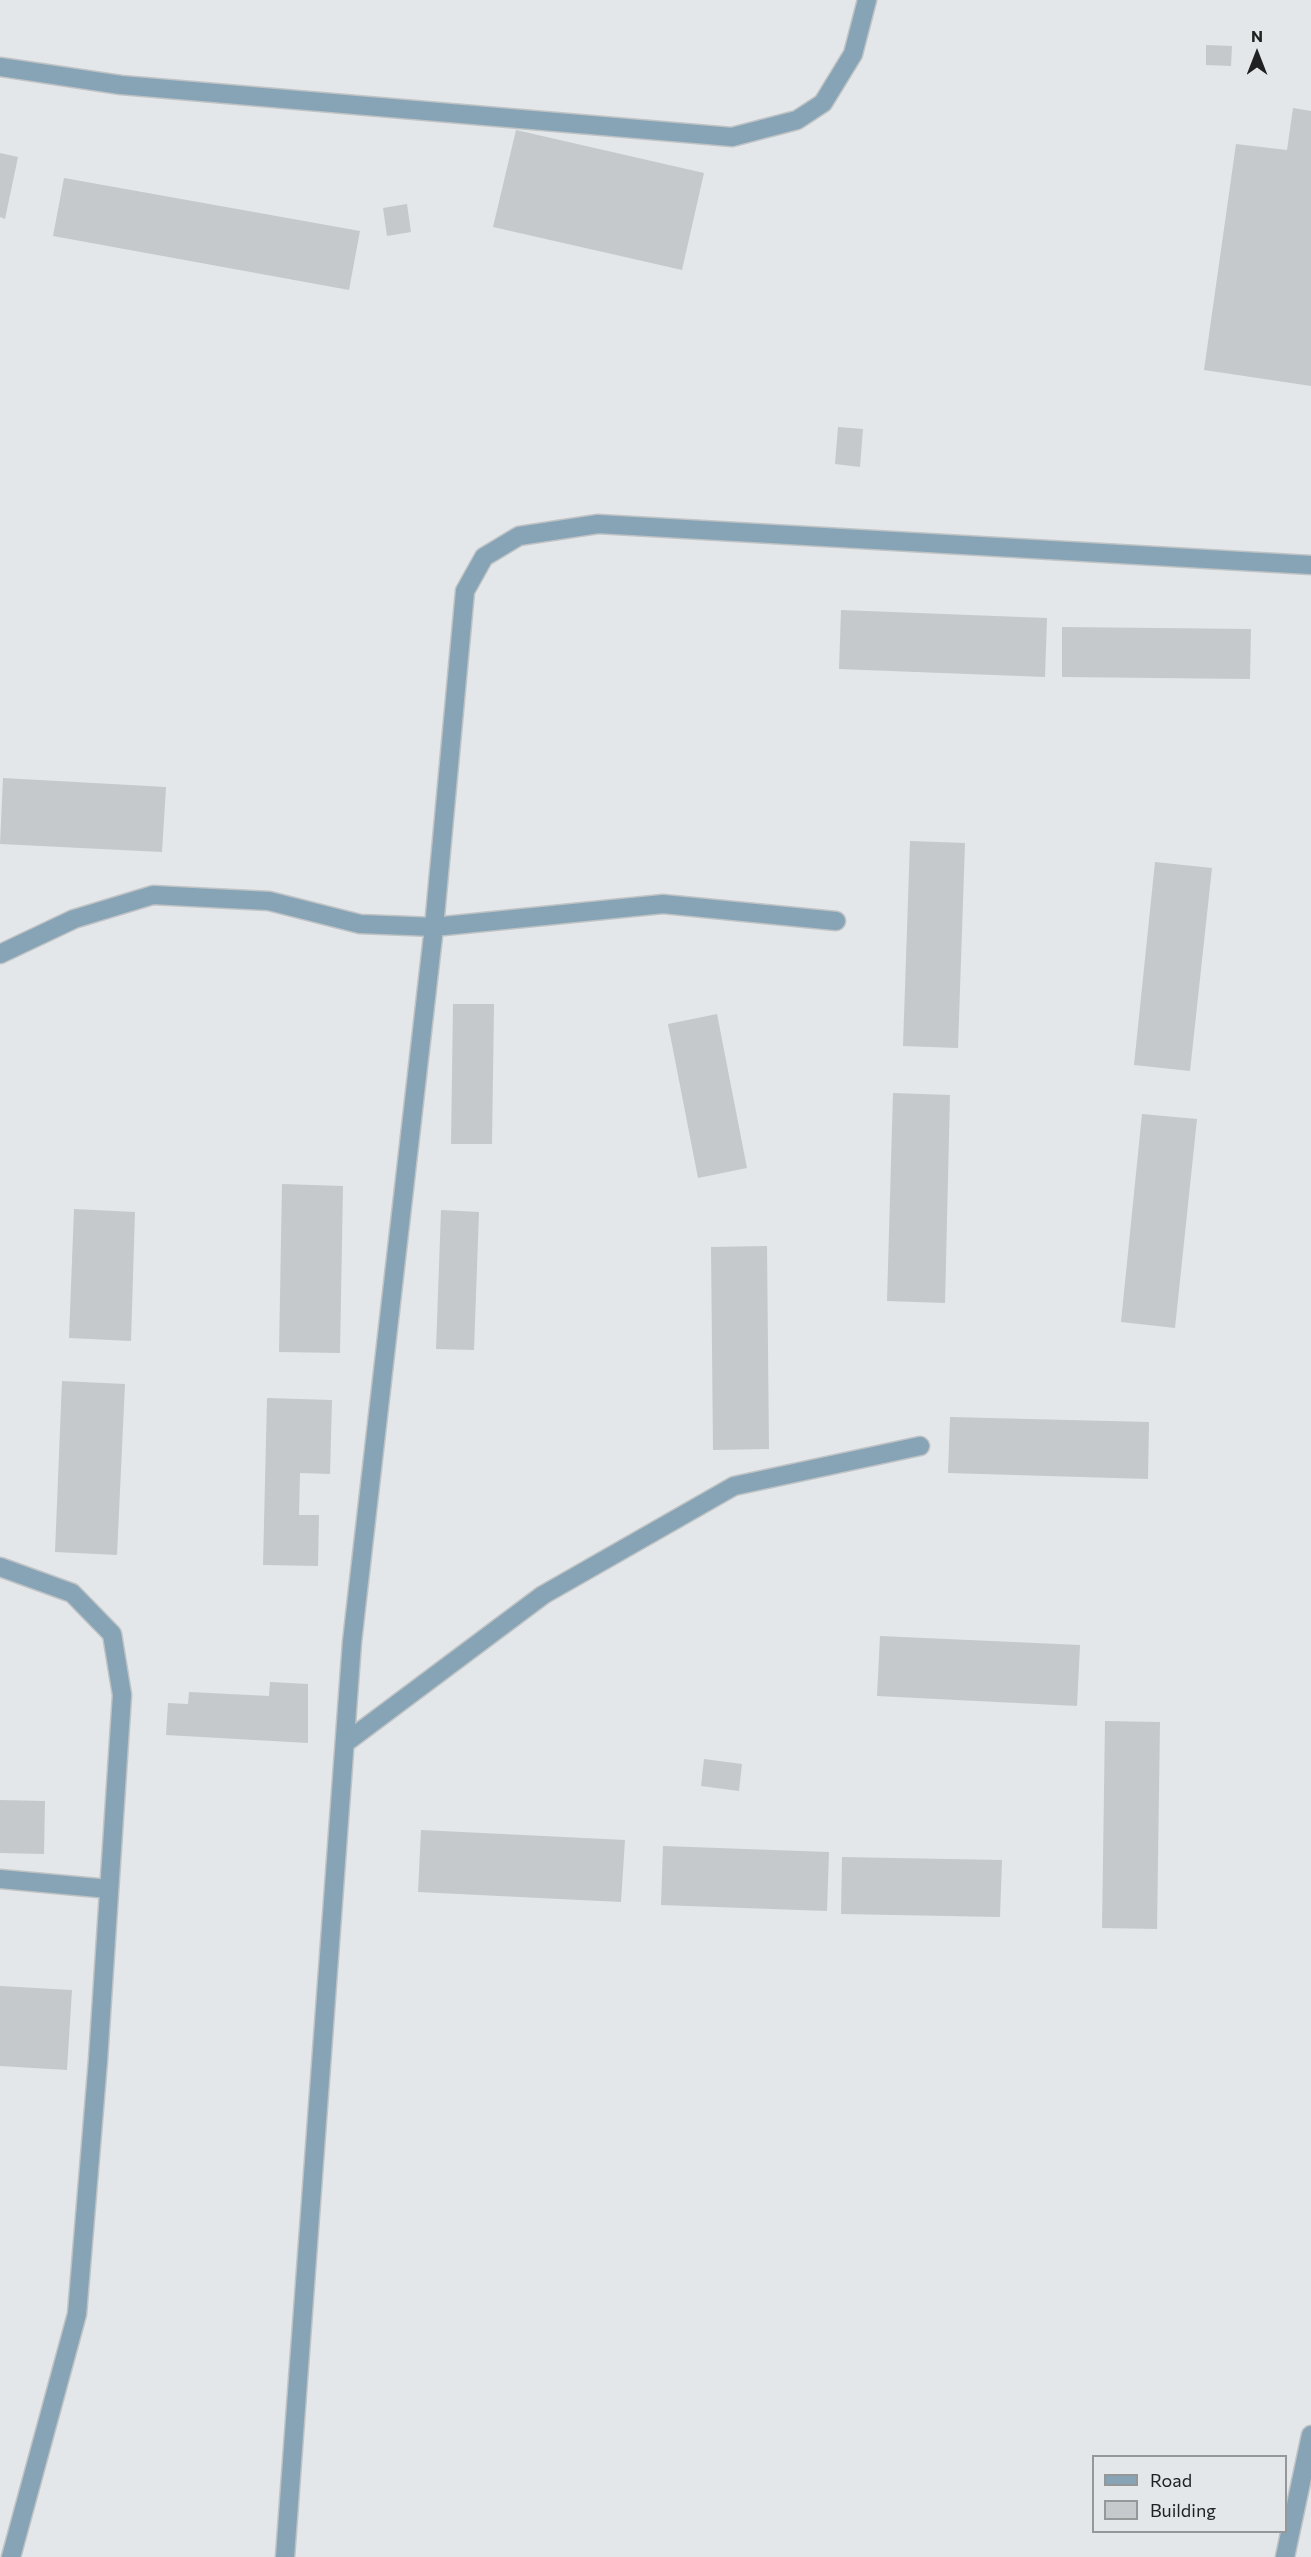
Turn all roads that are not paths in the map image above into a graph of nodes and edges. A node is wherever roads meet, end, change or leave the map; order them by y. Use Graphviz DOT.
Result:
graph roads {
  1 [pos="867,0"];
  2 [pos="0,67"];
  3 [pos="1311,565"];
  4 [pos="836,921"];
  5 [pos="434,927"];
  6 [pos="0,954"];
  7 [pos="921,1446"];
  8 [pos="0,1567"];
  9 [pos="345,1743"];
  10 [pos="0,1880"];
  11 [pos="109,1889"];
  12 [pos="1311,2434"];
  13 [pos="11,2557"];
  14 [pos="285,2557"];
  15 [pos="1285,2557"];
  1 -- 2 [label="street"];
  3 -- 5 [label="street"];
  4 -- 5 [label="street"];
  5 -- 6 [label="street"];
  5 -- 9 [label="street"];
  7 -- 9 [label="street"];
  8 -- 11 [label="street"];
  9 -- 14 [label="street"];
  10 -- 11 [label="street"];
  11 -- 13 [label="street"];
  12 -- 15 [label="street"];
}
